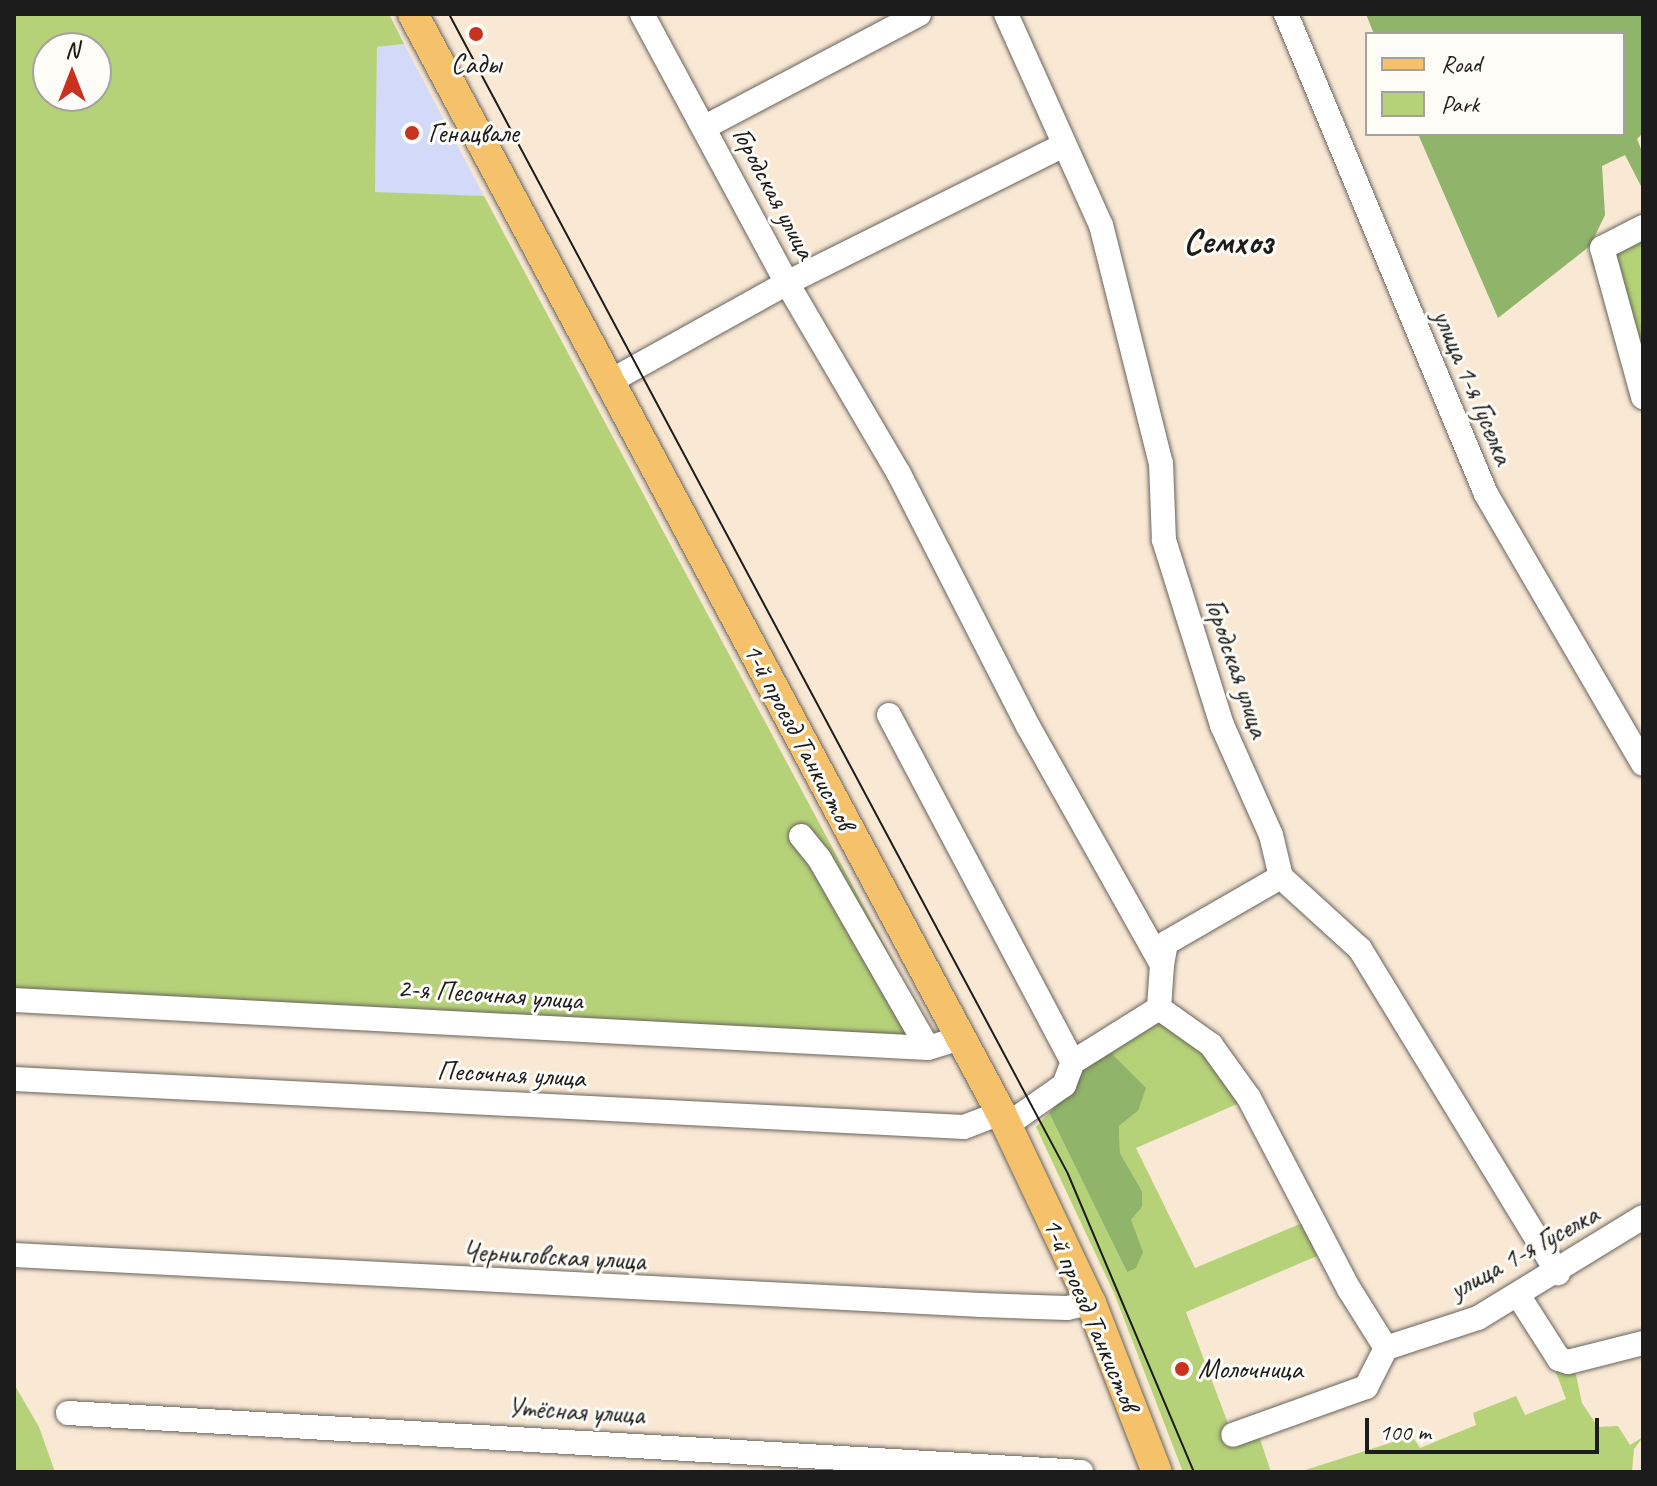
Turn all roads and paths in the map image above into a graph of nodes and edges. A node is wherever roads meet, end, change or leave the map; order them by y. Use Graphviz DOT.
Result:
graph roads {
  1 [pos="413,14"];
  2 [pos="642,14"];
  3 [pos="919,14"];
  4 [pos="1006,14"];
  5 [pos="1286,14"];
  6 [pos="705,127"];
  7 [pos="1062,146"];
  8 [pos="1643,227"];
  9 [pos="787,283"];
  10 [pos="609,382"];
  11 [pos="1643,397"];
  12 [pos="889,715"];
  13 [pos="1643,764"];
  14 [pos="801,836"];
  15 [pos="1281,877"];
  16 [pos="1162,965"];
  17 [pos="14,1000"];
  18 [pos="1159,1008"];
  19 [pos="960,1038"];
  20 [pos="928,1048"];
  21 [pos="1073,1062"];
  22 [pos="14,1079"];
  23 [pos="1004,1119"];
  24 [pos="1643,1217"];
  25 [pos="14,1255"];
  26 [pos="1558,1273"];
  27 [pos="1518,1295"];
  28 [pos="1091,1303"];
  29 [pos="1643,1343"];
  30 [pos="1386,1348"];
  31 [pos="68,1413"];
  32 [pos="1233,1435"];
  33 [pos="1150,1470"];
  34 [pos="1081,1472"];
  1 -- 10 [label="main road, 1-й проезд Танкистов"];
  2 -- 6 [label="street, Городская улица"];
  3 -- 6 [label="street, Городская улица"];
  4 -- 7 [label="street, Городская улица"];
  5 -- 13 [label="street, улица 1-я Гуселка"];
  6 -- 9 [label="street, Городская улица"];
  7 -- 9 [label="street"];
  7 -- 15 [label="street, Городская улица"];
  8 -- 11 [label="street"];
  9 -- 10 [label="street"];
  9 -- 16 [label="street, Городская улица"];
  10 -- 19 [label="main road, 1-й проезд Танкистов"];
  12 -- 21 [label="street"];
  14 -- 20 [label="street"];
  15 -- 16 [label="street"];
  15 -- 26 [label="street"];
  16 -- 18 [label="street"];
  17 -- 20 [label="street, 2-я Песочная улица"];
  18 -- 21 [label="street"];
  18 -- 30 [label="street"];
  19 -- 20 [label="street, 2-я Песочная улица"];
  19 -- 23 [label="main road, 1-й проезд Танкистов"];
  21 -- 23 [label="street, Песочная улица"];
  22 -- 23 [label="street, Песочная улица"];
  23 -- 28 [label="main road, 1-й проезд Танкистов"];
  24 -- 26 [label="street, улица 1-я Гуселка"];
  25 -- 28 [label="street, Черниговская улица"];
  26 -- 27 [label="street, улица 1-я Гуселка"];
  27 -- 29 [label="street"];
  27 -- 30 [label="street, улица 1-я Гуселка"];
  28 -- 33 [label="main road, 1-й проезд Танкистов"];
  30 -- 32 [label="street"];
  31 -- 34 [label="street, Утёсная улица"];
}
